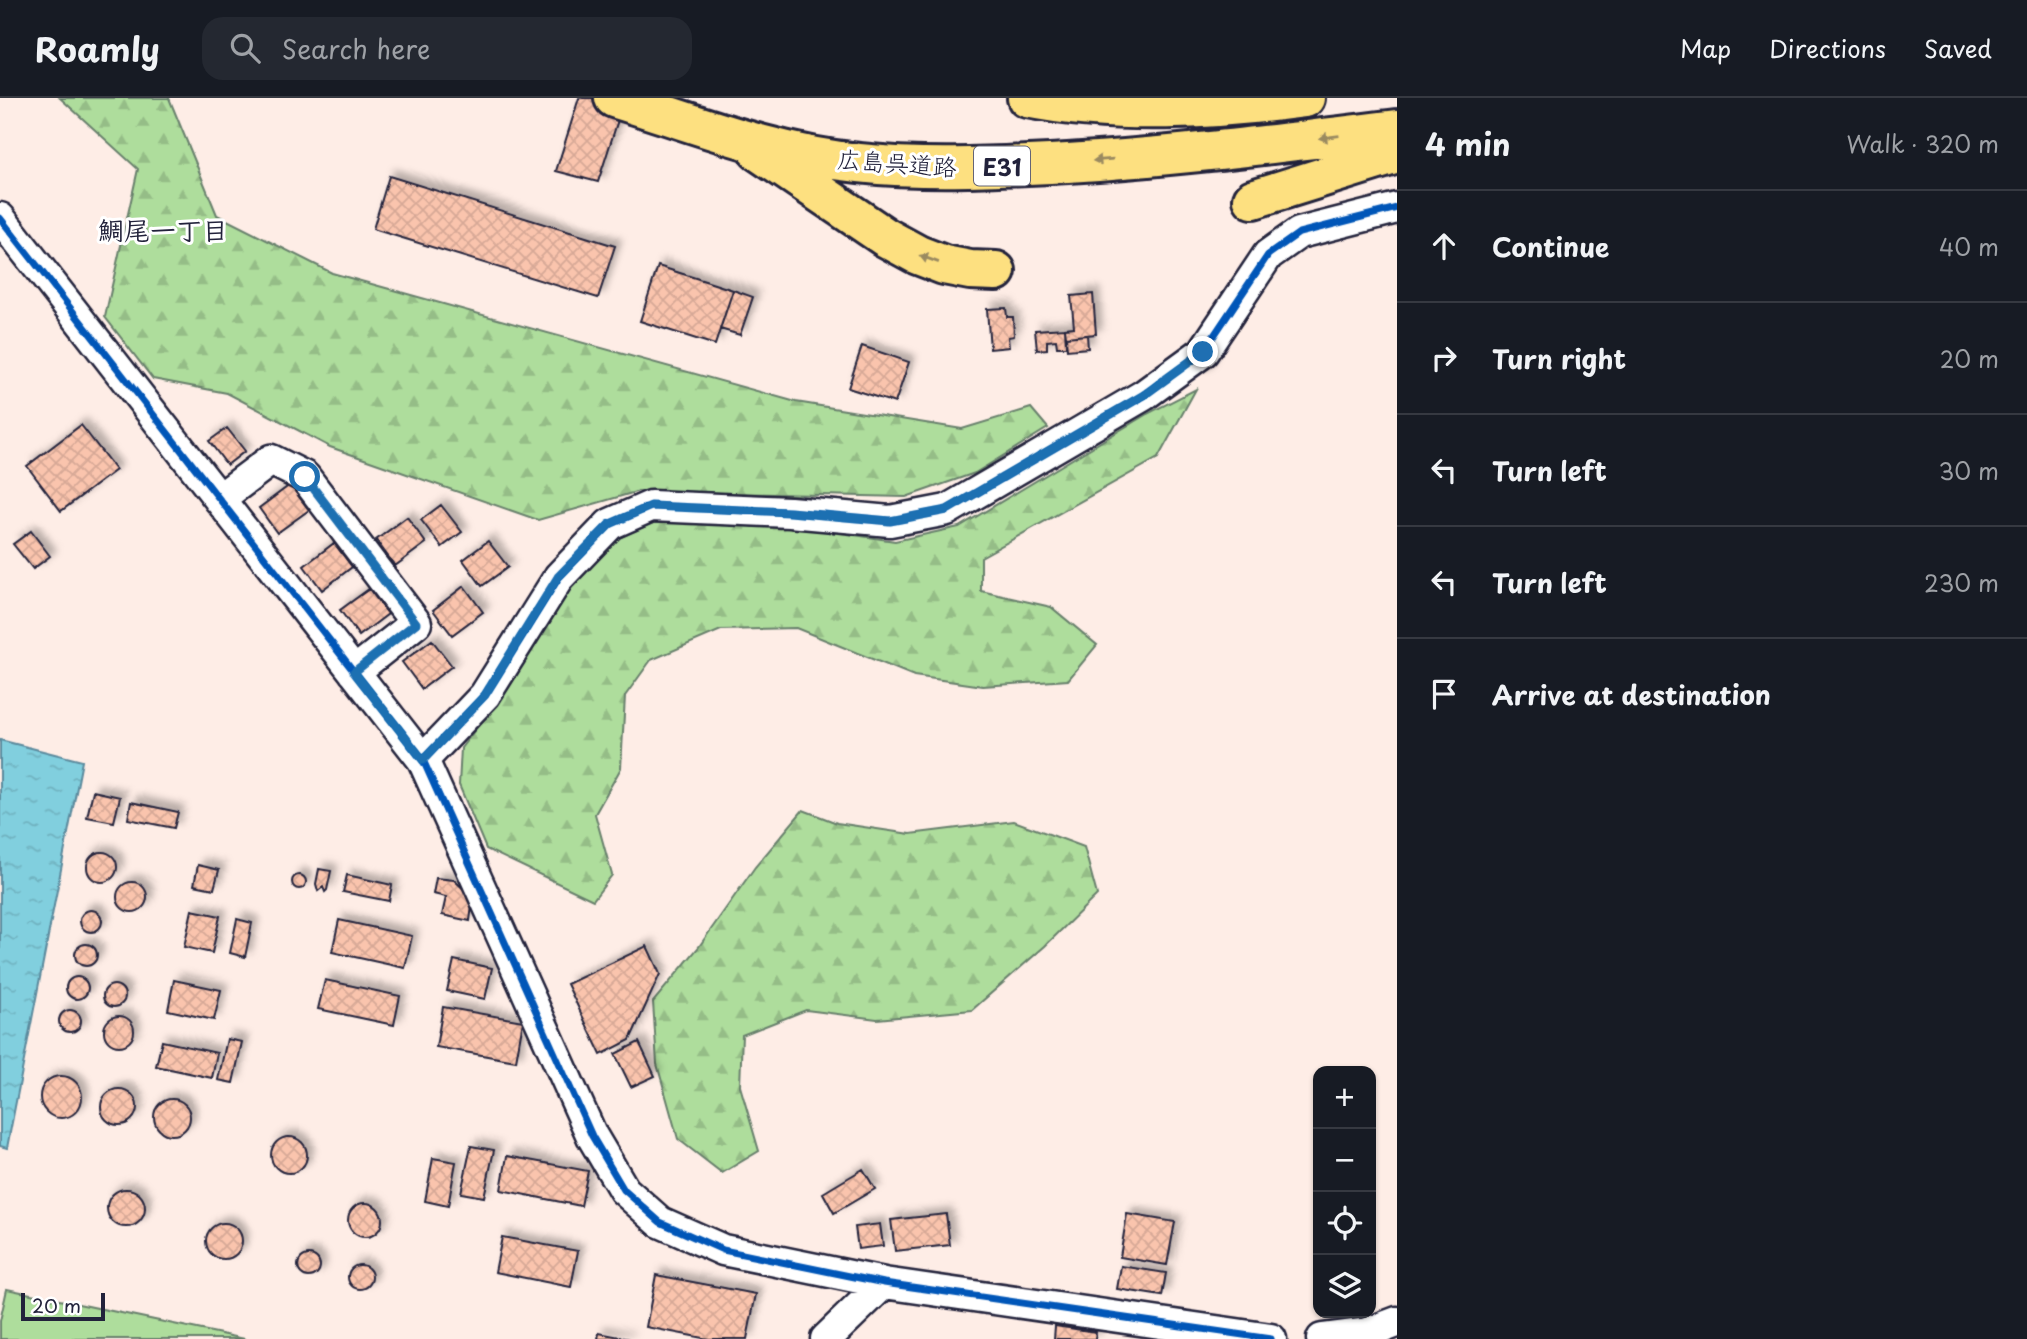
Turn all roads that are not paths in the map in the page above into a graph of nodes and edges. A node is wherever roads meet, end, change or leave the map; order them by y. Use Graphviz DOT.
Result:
graph roads {
  1 [pos="614,98"];
  2 [pos="1027,98"];
  3 [pos="1305,98"];
  4 [pos="1397,129"];
  5 [pos="737,137"];
  6 [pos="1397,154"];
  7 [pos="1253,199"];
  8 [pos="1397,208"];
  9 [pos="0,218"];
  10 [pos="996,271"];
  11 [pos="219,499"];
  12 [pos="354,672"];
  13 [pos="423,760"];
  14 [pos="884,1283"];
  15 [pos="1397,1322"];
  16 [pos="826,1339"];
  17 [pos="1271,1339"];
  18 [pos="1322,1339"];
  1 -- 5 [label="highway, 広島呉道路 / E31"];
  2 -- 3 [label="highway"];
  4 -- 5 [label="highway, 広島呉道路 / E31, one-way"];
  10 -- 5 [label="highway, one-way"];
  6 -- 7 [label="highway"];
  8 -- 13 [label="street"];
  9 -- 11 [label="street"];
  11 -- 12 [label="street"];
  11 -- 12 [label="street"];
  12 -- 13 [label="street"];
  13 -- 14 [label="street"];
  14 -- 16 [label="street"];
  14 -- 17 [label="street"];
  15 -- 18 [label="street"];
}
